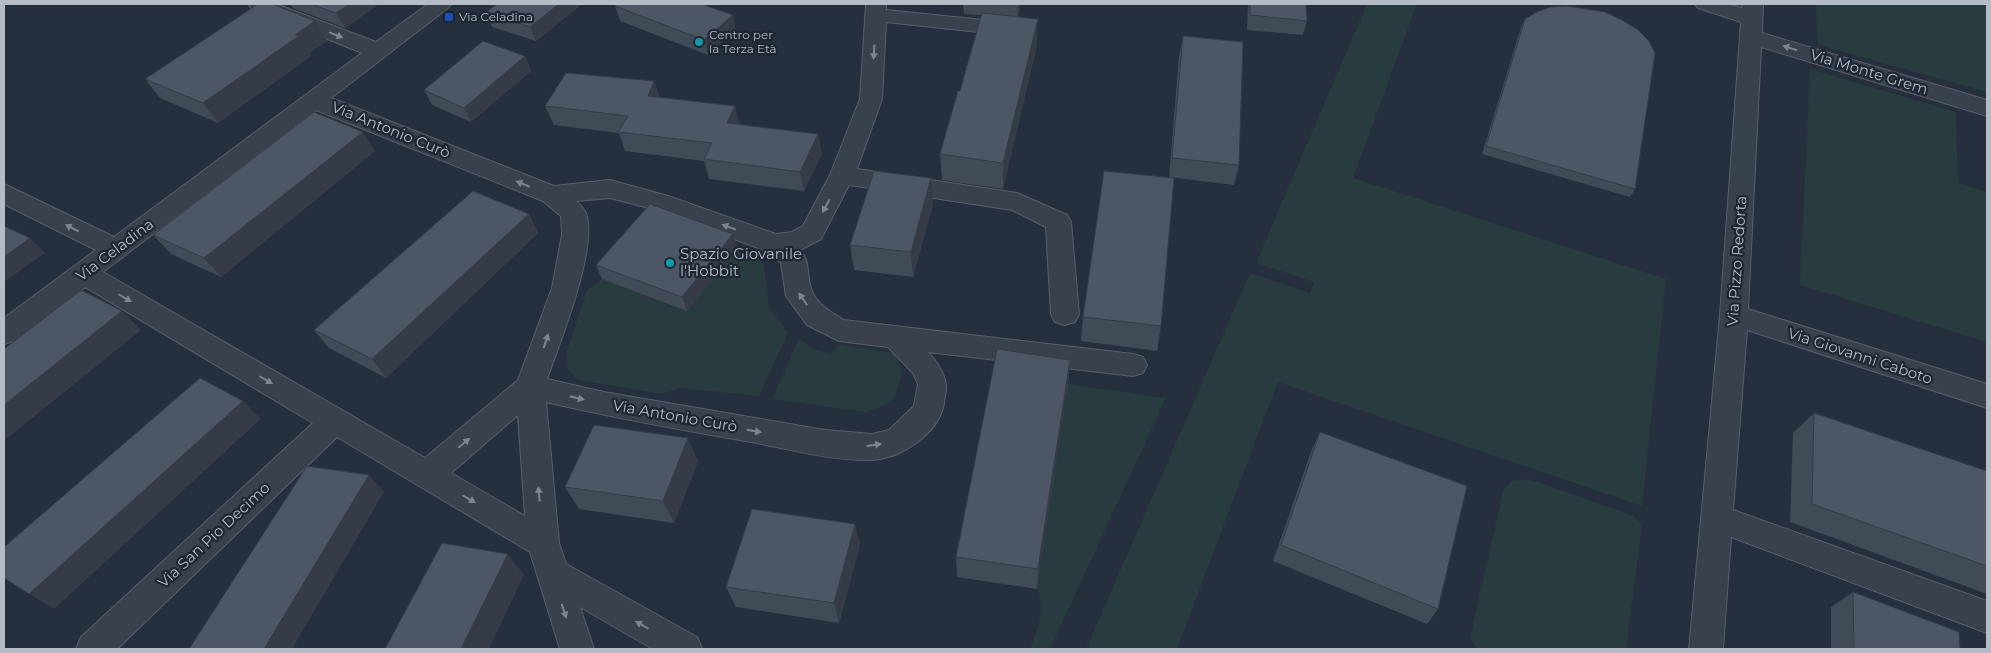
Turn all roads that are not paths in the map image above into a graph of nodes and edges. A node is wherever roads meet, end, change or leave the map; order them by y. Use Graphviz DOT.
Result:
graph roads {
  1 [pos="258,4"];
  2 [pos="440,4"];
  3 [pos="1705,4"];
  4 [pos="876,10"];
  5 [pos="1752,19"];
  6 [pos="1031,30"];
  7 [pos="378,51"];
  8 [pos="314,100"];
  9 [pos="1987,108"];
  10 [pos="842,175"];
  11 [pos="4,193"];
  12 [pos="552,195"];
  13 [pos="775,244"];
  14 [pos="116,249"];
  15 [pos="83,274"];
  16 [pos="1065,314"];
  17 [pos="1734,315"];
  18 [pos="4,333"];
  19 [pos="896,337"];
  20 [pos="1133,365"];
  21 [pos="530,387"];
  22 [pos="1987,396"];
  23 [pos="335,421"];
  24 [pos="427,475"];
  25 [pos="1717,518"];
  26 [pos="547,558"];
  27 [pos="1987,617"];
  28 [pos="93,649"];
  29 [pos="577,649"];
  30 [pos="685,649"];
  31 [pos="1706,649"];
  1 -- 7 [label="street, one-way"];
  2 -- 7 [label="street, Via Celadina"];
  3 -- 5 [label="street, Via Monte Grem"];
  4 -- 6 [label="street"];
  4 -- 10 [label="street, one-way"];
  9 -- 5 [label="street, Via Monte Grem, one-way"];
  5 -- 17 [label="street, Via Pizzo Redorta"];
  7 -- 8 [label="street, Via Celadina"];
  12 -- 8 [label="street, Via Antonio Curò, one-way"];
  8 -- 14 [label="street, Via Celadina"];
  10 -- 13 [label="street, one-way"];
  10 -- 16 [label="street"];
  14 -- 11 [label="street, one-way"];
  13 -- 12 [label="street, Via Antonio Curò, one-way"];
  21 -- 12 [label="street, Via Antonio Curò, one-way"];
  19 -- 13 [label="street, Via Antonio Curò, one-way"];
  14 -- 15 [label="street, Via Celadina"];
  15 -- 18 [label="street, Via Celadina"];
  15 -- 23 [label="street, one-way"];
  17 -- 22 [label="street, Via Giovanni Caboto"];
  17 -- 25 [label="street, Via Pizzo Redorta"];
  19 -- 20 [label="street, Via Antonio Curò"];
  21 -- 19 [label="street, Via Antonio Curò, one-way"];
  24 -- 21 [label="street, one-way"];
  26 -- 21 [label="street, one-way"];
  23 -- 24 [label="street"];
  23 -- 28 [label="street, Via San Pio Decimo"];
  24 -- 26 [label="street, one-way"];
  25 -- 27 [label="street"];
  25 -- 31 [label="street, Via Pizzo Redorta"];
  26 -- 29 [label="street, one-way"];
  30 -- 26 [label="street, one-way"];
}
